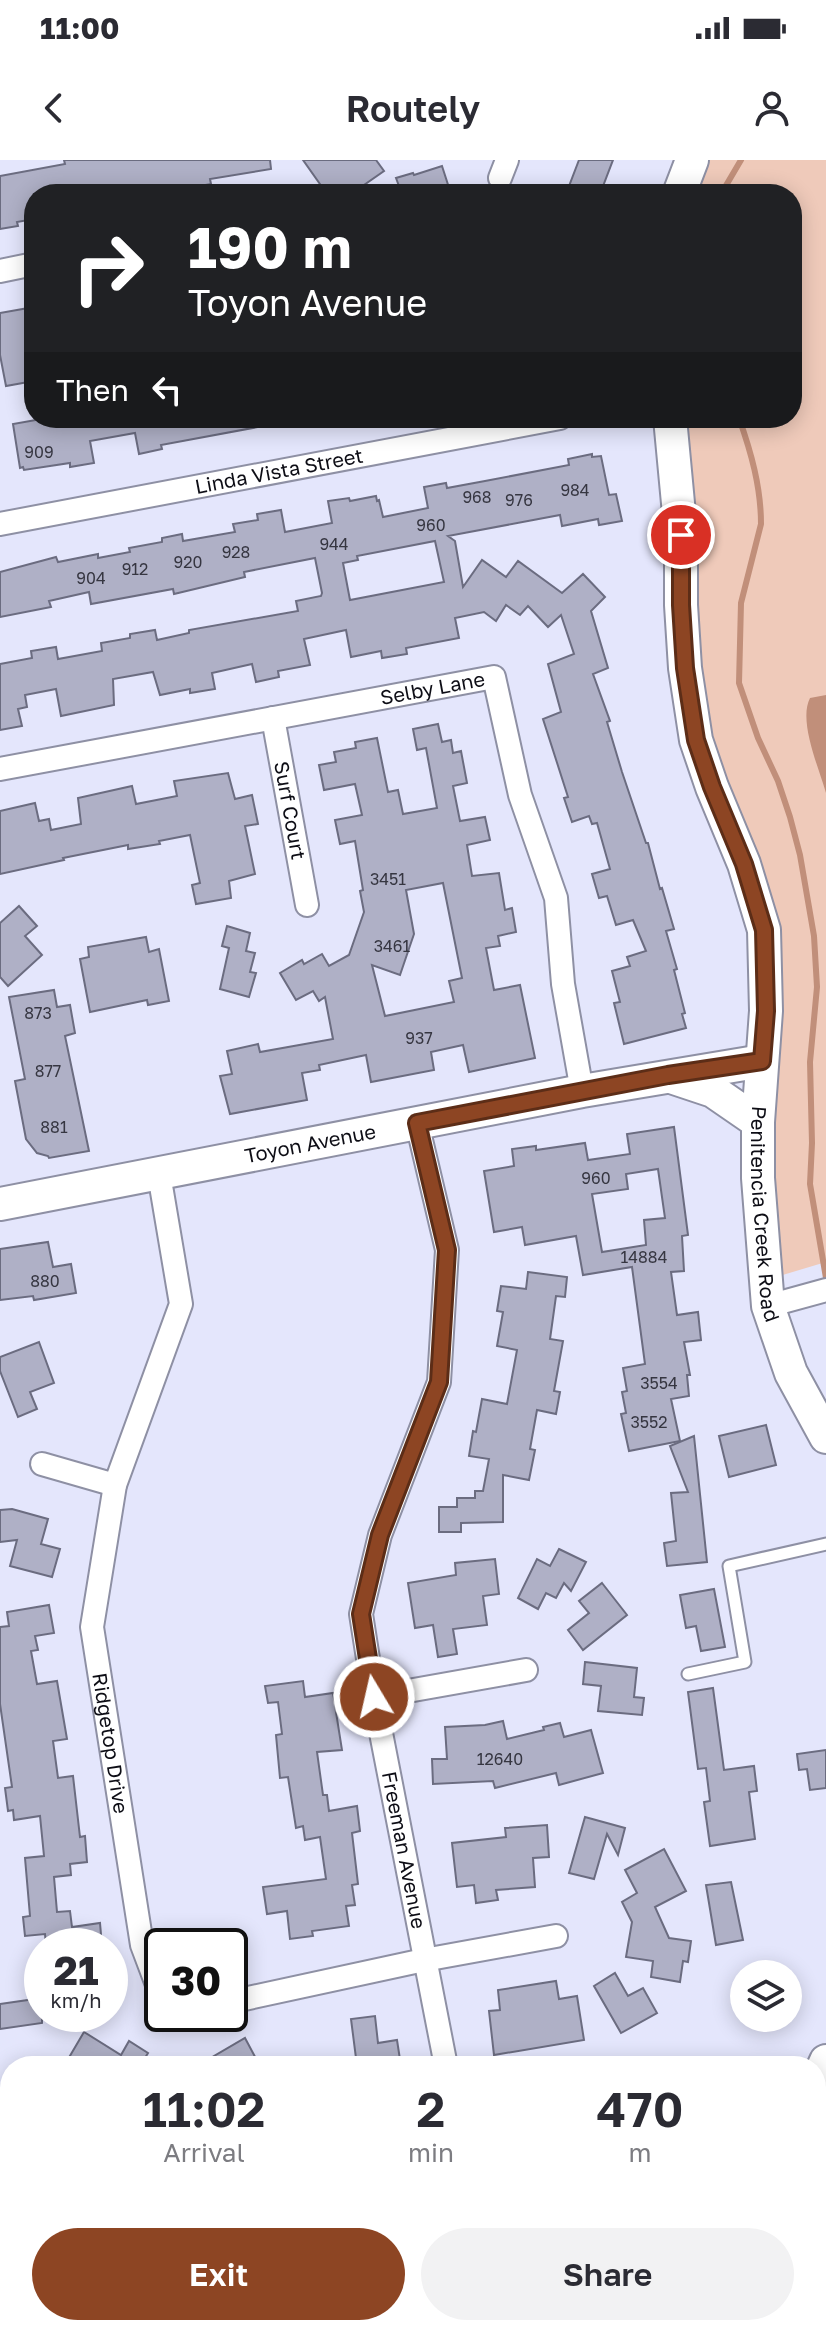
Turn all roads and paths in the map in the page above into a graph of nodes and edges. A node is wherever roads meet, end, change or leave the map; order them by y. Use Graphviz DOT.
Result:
graph roads {
  1 [pos="692,160"];
  2 [pos="683,184"];
  3 [pos="24,266"];
  4 [pos="0,271"];
  5 [pos="507,428"];
  6 [pos="671,428"];
  7 [pos="0,524"];
  8 [pos="273,718"];
  9 [pos="0,769"];
  10 [pos="307,905"];
  11 [pos="762,1061"];
  12 [pos="668,1075"];
  13 [pos="582,1091"];
  14 [pos="758,1122"];
  15 [pos="417,1123"];
  16 [pos="159,1174"];
  17 [pos="0,1204"];
  18 [pos="817,1293"];
  19 [pos="768,1306"];
  20 [pos="826,1437"];
  21 [pos="42,1464"];
  22 [pos="115,1485"];
  23 [pos="826,1544"];
  24 [pos="526,1670"];
  25 [pos="688,1674"];
  26 [pos="374,1697"];
  27 [pos="556,1936"];
  28 [pos="144,1950"];
  29 [pos="424,1960"];
  30 [pos="248,1998"];
  31 [pos="444,2056"];
  1 -- 2 [label="street"];
  3 -- 4 [label="street"];
  5 -- 7 [label="street, Linda Vista Street"];
  6 -- 11 [label="street, Penitencia Creek Road"];
  8 -- 9 [label="street, Selby Lane"];
  8 -- 10 [label="street, Surf Court"];
  8 -- 13 [label="street, Selby Lane"];
  11 -- 12 [label="street, Toyon Avenue"];
  11 -- 14 [label="street, Penitencia Creek Road"];
  12 -- 13 [label="street, Toyon Avenue"];
  12 -- 14 [label="street"];
  13 -- 15 [label="street, Toyon Avenue"];
  14 -- 19 [label="street, Penitencia Creek Road"];
  15 -- 16 [label="street, Toyon Avenue"];
  15 -- 26 [label="street, Freeman Avenue"];
  16 -- 17 [label="street, Toyon Avenue"];
  16 -- 22 [label="street, Ridgetop Drive"];
  18 -- 19 [label="street"];
  19 -- 20 [label="street, Penitencia Creek Road"];
  21 -- 22 [label="street"];
  22 -- 28 [label="street, Ridgetop Drive"];
  23 -- 25 [label="lane"];
  24 -- 26 [label="street"];
  26 -- 29 [label="street, Freeman Avenue"];
  27 -- 29 [label="street"];
  29 -- 30 [label="street"];
  29 -- 31 [label="street, Freeman Avenue"];
}
